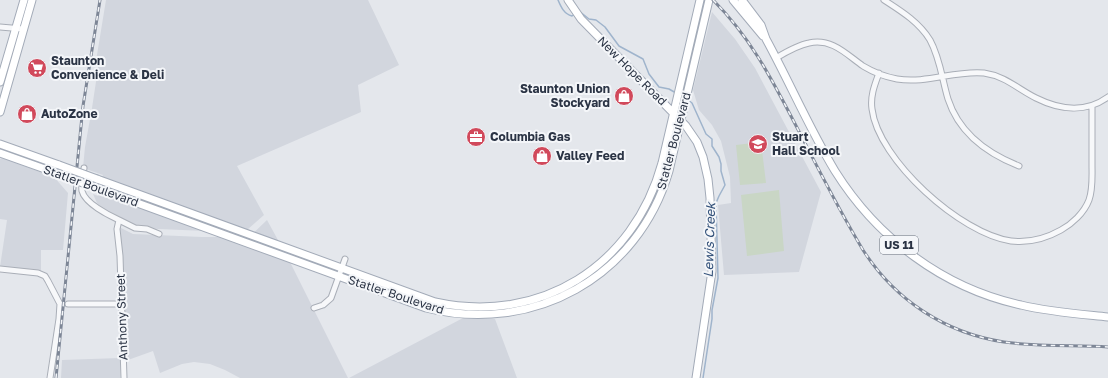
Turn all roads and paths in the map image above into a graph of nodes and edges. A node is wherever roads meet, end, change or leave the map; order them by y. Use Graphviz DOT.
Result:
graph roads {
  1 [pos="24,0"];
  2 [pos="32,0"];
  3 [pos="568,0"];
  4 [pos="700,0"];
  5 [pos="709,0"];
  6 [pos="733,0"];
  7 [pos="742,0"];
  8 [pos="884,0"];
  9 [pos="0,27"];
  10 [pos="15,28"];
  11 [pos="23,28"];
  12 [pos="766,39"];
  13 [pos="776,58"];
  14 [pos="878,73"];
  15 [pos="942,76"];
  16 [pos="0,82"];
  17 [pos="678,95"];
  18 [pos="1108,97"];
  19 [pos="665,101"];
  20 [pos="1092,106"];
  21 [pos="674,111"];
  22 [pos="0,112"];
  23 [pos="681,121"];
  24 [pos="693,135"];
  25 [pos="677,138"];
  26 [pos="0,144"];
  27 [pos="0,153"];
  28 [pos="1019,166"];
  29 [pos="84,168"];
  30 [pos="119,220"];
  31 [pos="159,234"];
  32 [pos="345,259"];
  33 [pos="341,268"];
  34 [pos="0,269"];
  35 [pos="339,276"];
  36 [pos="68,304"];
  37 [pos="121,304"];
  38 [pos="314,308"];
  39 [pos="1108,317"];
  40 [pos="50,378"];
  41 [pos="124,378"];
  42 [pos="696,378"];
  1 -- 10 [label="main road"];
  2 -- 11 [label="main road"];
  3 -- 19 [label="main road, New Hope Road"];
  4 -- 17 [label="main road, Statler Boulevard"];
  5 -- 23 [label="main road, Statler Boulevard"];
  6 -- 12 [label="main road, US 11"];
  7 -- 12 [label="main road, US 11"];
  8 -- 15 [label="street"];
  9 -- 10 [label="street"];
  10 -- 11 [label="street"];
  10 -- 16 [label="main road"];
  11 -- 22 [label="main road"];
  12 -- 13 [label="main road, US 11"];
  13 -- 14 [label="street"];
  13 -- 39 [label="main road, US 11"];
  14 -- 15 [label="street"];
  14 -- 20 [label="street"];
  15 -- 20 [label="street"];
  15 -- 28 [label="street"];
  17 -- 19 [label="main road"];
  17 -- 21 [label="main road, Statler Boulevard"];
  18 -- 20 [label="street"];
  19 -- 21 [label="main road, New Hope Road"];
  21 -- 23 [label="main road, New Hope Road"];
  21 -- 33 [label="main road, Statler Boulevard"];
  23 -- 24 [label="main road, New Hope Road"];
  23 -- 25 [label="main road, Statler Boulevard"];
  24 -- 25 [label="main road"];
  24 -- 42 [label="main road, New Hope Road"];
  25 -- 35 [label="main road, Statler Boulevard"];
  26 -- 33 [label="main road, Statler Boulevard, bridge"];
  27 -- 35 [label="main road, Statler Boulevard, bridge"];
  29 -- 30 [label="street"];
  30 -- 31 [label="street"];
  30 -- 37 [label="street, Anthony Street"];
  32 -- 33 [label="street"];
  33 -- 35 [label="street"];
  34 -- 40 [label="street"];
  35 -- 38 [label="street"];
  36 -- 37 [label="street"];
  37 -- 41 [label="street, Anthony Street"];
}
